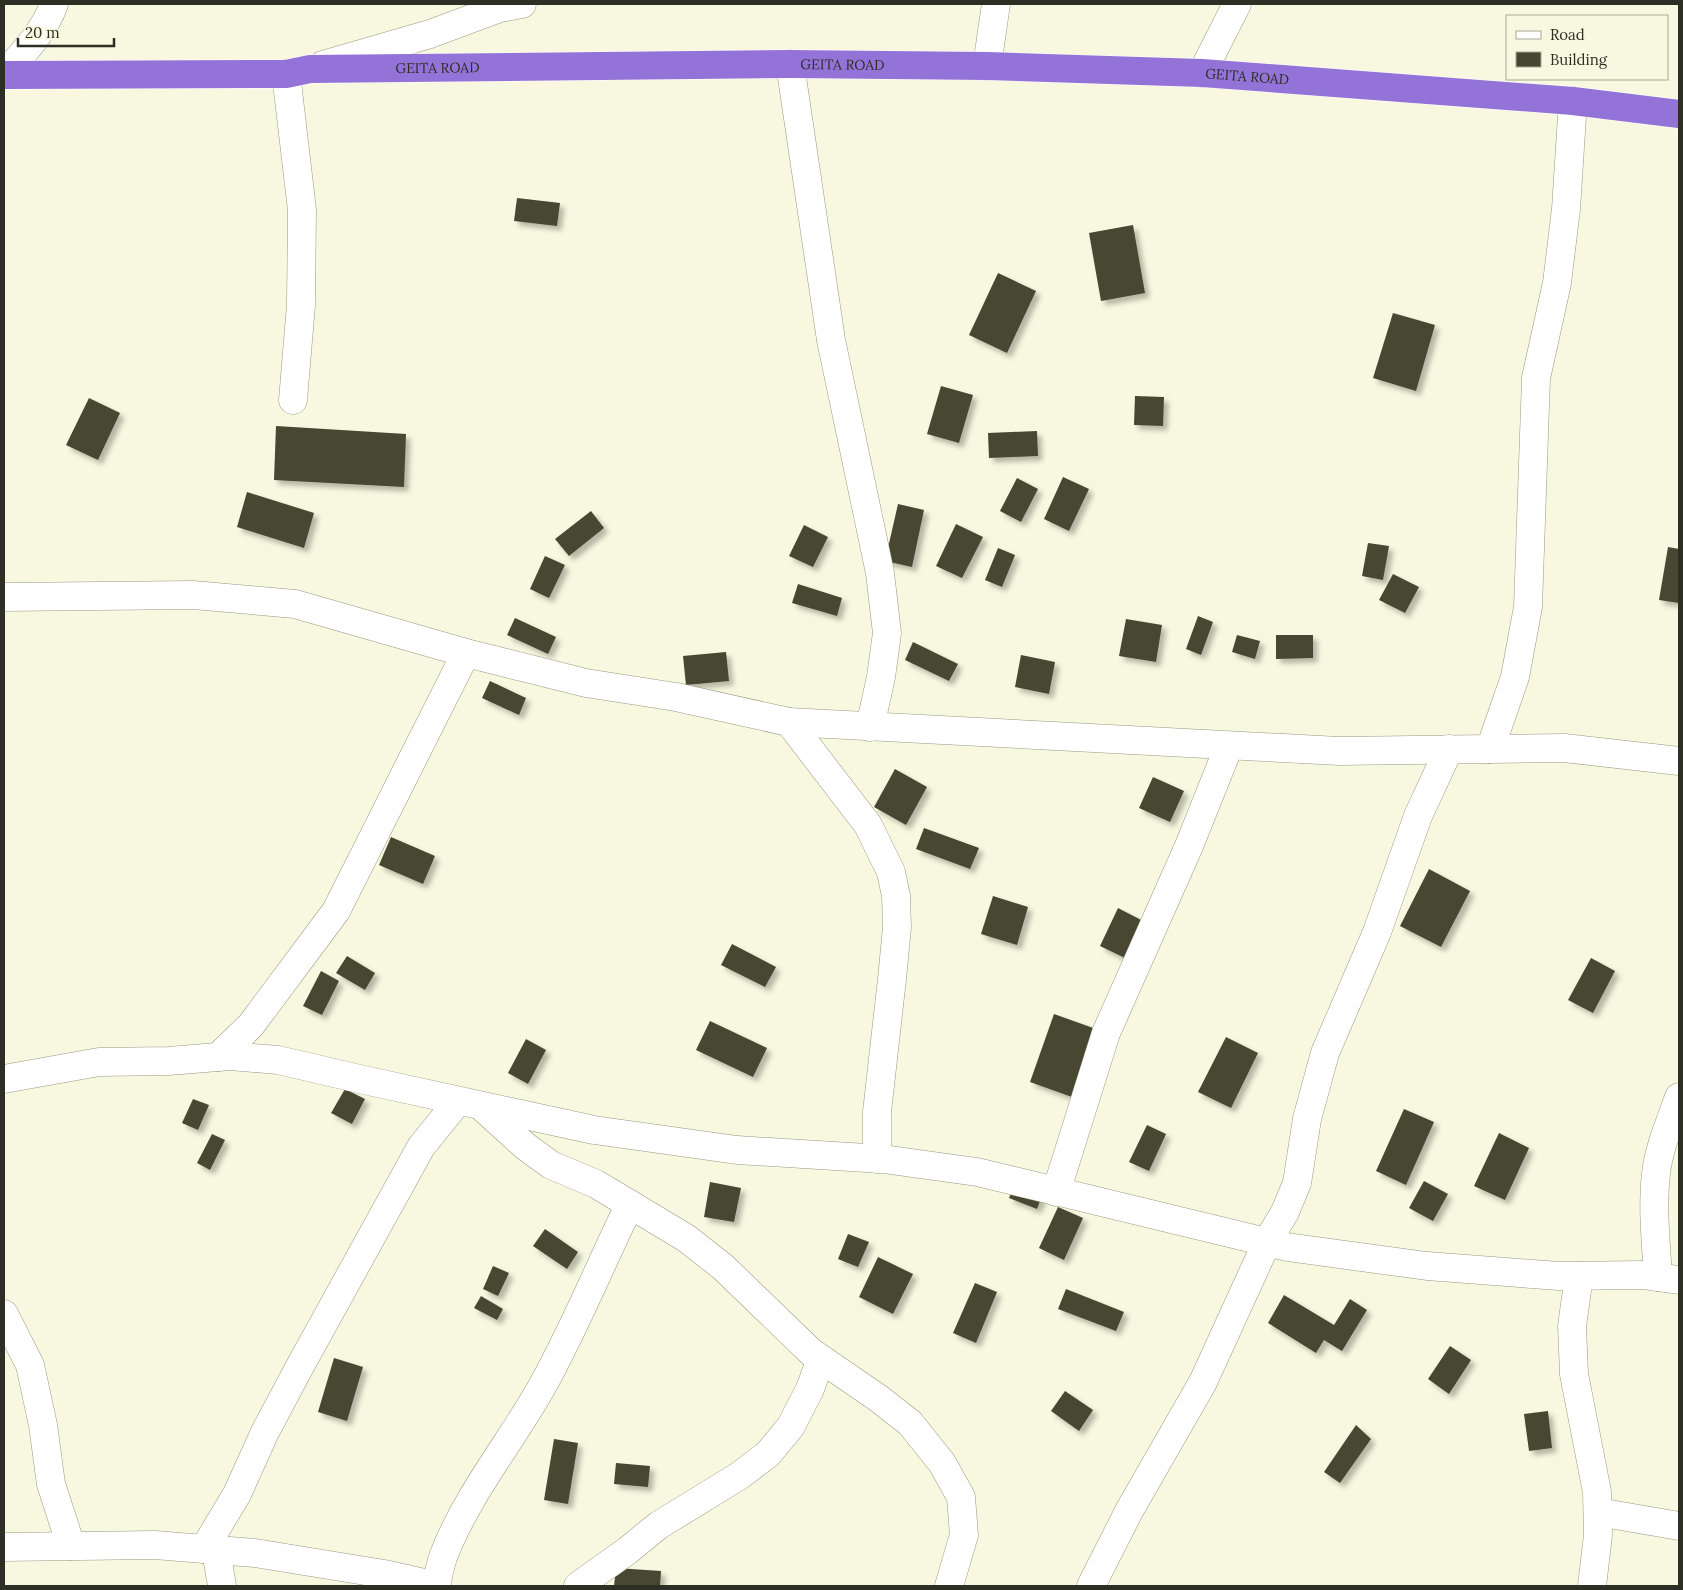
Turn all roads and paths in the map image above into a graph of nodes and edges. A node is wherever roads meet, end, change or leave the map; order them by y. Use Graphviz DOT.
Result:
graph roads {
  1 [pos="54,4"];
  2 [pos="522,4"];
  3 [pos="996,4"];
  4 [pos="1237,4"];
  5 [pos="790,64"];
  6 [pos="987,66"];
  7 [pos="298,72"];
  8 [pos="1202,73"];
  9 [pos="4,74"];
  10 [pos="1574,101"];
  11 [pos="1679,114"];
  12 [pos="293,400"];
  13 [pos="4,597"];
  14 [pos="466,653"];
  15 [pos="789,722"];
  16 [pos="870,727"];
  17 [pos="1229,746"];
  18 [pos="1449,749"];
  19 [pos="1490,749"];
  20 [pos="1679,761"];
  21 [pos="218,1057"];
  22 [pos="4,1079"];
  23 [pos="1679,1097"];
  24 [pos="469,1103"];
  25 [pos="877,1159"];
  26 [pos="1056,1192"];
  27 [pos="630,1204"];
  28 [pos="1267,1242"];
  29 [pos="1579,1276"];
  30 [pos="1669,1279"];
  31 [pos="4,1314"];
  32 [pos="821,1359"];
  33 [pos="1598,1512"];
  34 [pos="1679,1526"];
  35 [pos="4,1546"];
  36 [pos="71,1546"];
  37 [pos="210,1549"];
  38 [pos="405,1583"];
  39 [pos="222,1586"];
  40 [pos="436,1586"];
  41 [pos="578,1586"];
  42 [pos="949,1586"];
  43 [pos="1091,1586"];
  44 [pos="1592,1586"];
  1 -- 9 [label="street"];
  2 -- 7 [label="street"];
  3 -- 6 [label="street"];
  4 -- 8 [label="street"];
  5 -- 6 [label="highway, GEITA ROAD"];
  5 -- 7 [label="highway, GEITA ROAD"];
  5 -- 16 [label="street"];
  6 -- 8 [label="highway, GEITA ROAD"];
  7 -- 9 [label="highway, GEITA ROAD"];
  7 -- 12 [label="street"];
  8 -- 10 [label="highway, GEITA ROAD"];
  10 -- 11 [label="highway, GEITA ROAD"];
  10 -- 19 [label="street"];
  13 -- 14 [label="street"];
  14 -- 15 [label="street"];
  14 -- 21 [label="street"];
  15 -- 16 [label="street"];
  15 -- 25 [label="street"];
  16 -- 17 [label="street"];
  17 -- 18 [label="street"];
  17 -- 26 [label="street"];
  18 -- 19 [label="street"];
  18 -- 28 [label="street"];
  19 -- 20 [label="street"];
  21 -- 22 [label="street"];
  21 -- 24 [label="street"];
  23 -- 30 [label="street"];
  24 -- 25 [label="street"];
  24 -- 27 [label="street"];
  24 -- 37 [label="street"];
  25 -- 26 [label="street"];
  26 -- 28 [label="street"];
  27 -- 32 [label="street"];
  27 -- 40 [label="street"];
  28 -- 29 [label="street"];
  28 -- 43 [label="street"];
  29 -- 30 [label="street"];
  29 -- 33 [label="street"];
  31 -- 36 [label="street"];
  32 -- 41 [label="street"];
  32 -- 42 [label="street"];
  33 -- 34 [label="street"];
  33 -- 44 [label="street"];
  35 -- 36 [label="street"];
  36 -- 37 [label="street"];
  37 -- 38 [label="street"];
  37 -- 39 [label="street"];
  38 -- 40 [label="street"];
}
